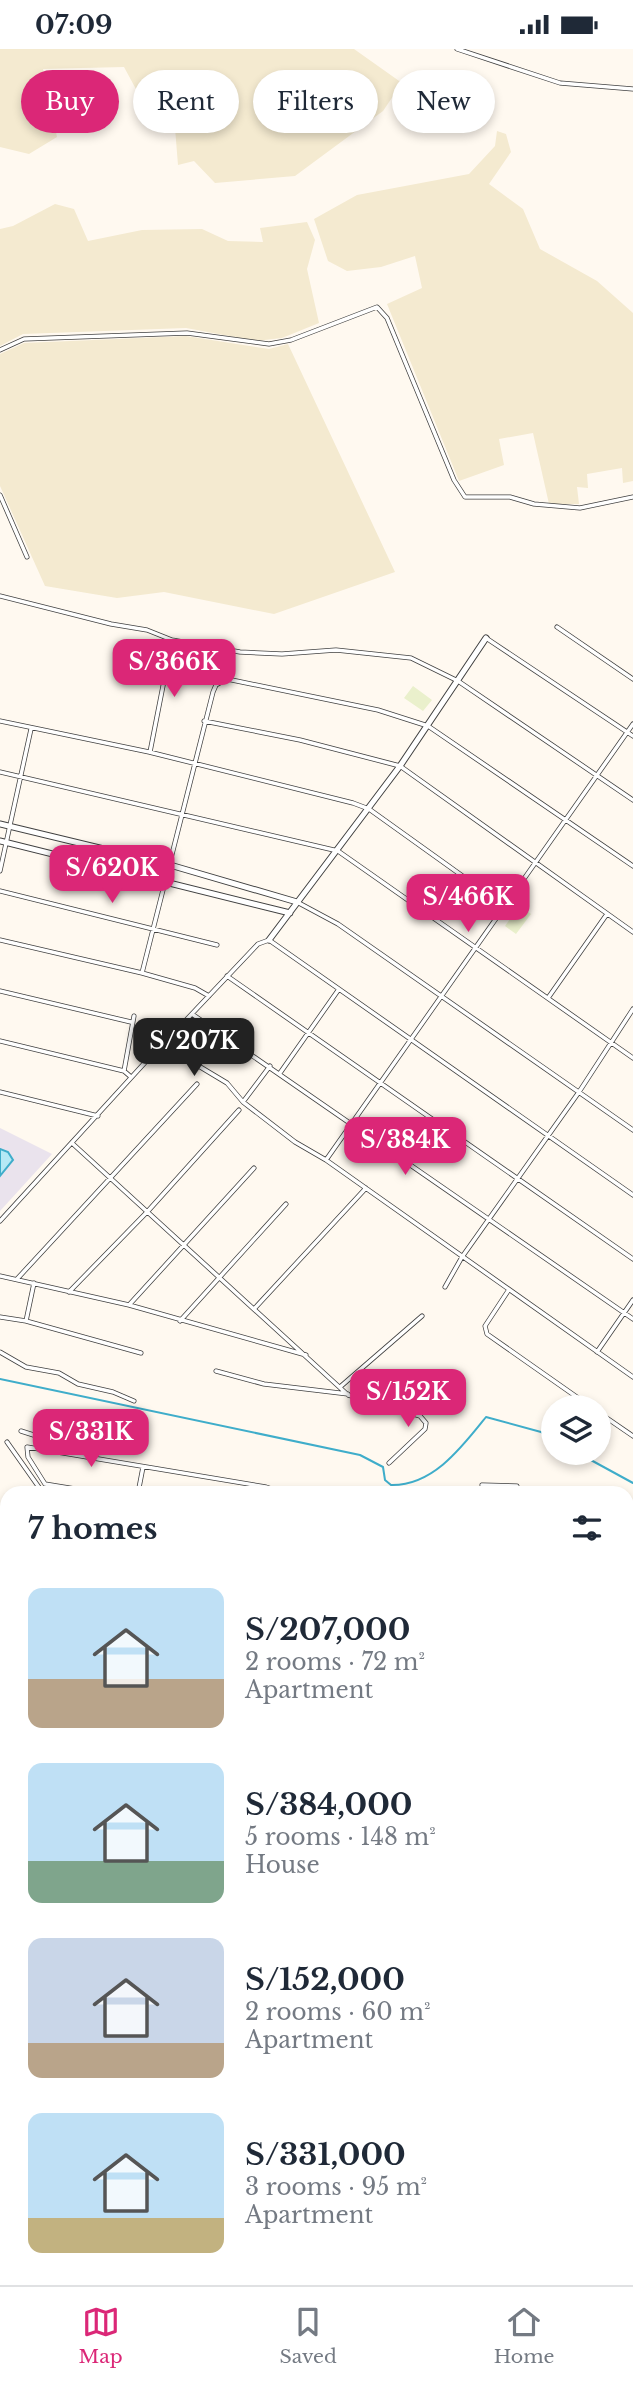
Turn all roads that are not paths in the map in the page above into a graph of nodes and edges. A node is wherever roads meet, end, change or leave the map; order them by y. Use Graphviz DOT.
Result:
graph roads {
  1 [pos="457,49"];
  2 [pos="633,89"];
  3 [pos="0,350"];
  4 [pos="0,495"];
  5 [pos="633,497"];
  6 [pos="27,557"];
  7 [pos="0,596"];
  8 [pos="557,627"];
  9 [pos="486,638"];
  10 [pos="172,640"];
  11 [pos="633,679"];
  12 [pos="458,681"];
  13 [pos="0,721"];
  14 [pos="205,721"];
  15 [pos="633,724"];
  16 [pos="428,726"];
  17 [pos="31,729"];
  18 [pos="628,732"];
  19 [pos="633,736"];
  20 [pos="149,752"];
  21 [pos="194,765"];
  22 [pos="400,767"];
  23 [pos="0,772"];
  24 [pos="596,775"];
  25 [pos="22,777"];
  26 [pos="633,800"];
  27 [pos="369,809"];
  28 [pos="184,814"];
  29 [pos="566,819"];
  30 [pos="0,824"];
  31 [pos="11,826"];
  32 [pos="3,842"];
  33 [pos="338,851"];
  34 [pos="534,862"];
  35 [pos="170,865"];
  36 [pos="633,866"];
  37 [pos="0,871"];
  38 [pos="167,880"];
  39 [pos="0,891"];
  40 [pos="297,902"];
  41 [pos="503,905"];
  42 [pos="290,913"];
  43 [pos="607,914"];
  44 [pos="153,928"];
  45 [pos="633,932"];
  46 [pos="0,940"];
  47 [pos="269,940"];
  48 [pos="217,945"];
  49 [pos="474,947"];
  50 [pos="142,973"];
  51 [pos="227,977"];
  52 [pos="339,989"];
  53 [pos="0,991"];
  54 [pos="209,996"];
  55 [pos="442,998"];
  56 [pos="548,998"];
  57 [pos="633,1009"];
  58 [pos="192,1014"];
  59 [pos="134,1016"];
  60 [pos="131,1022"];
  61 [pos="309,1032"];
  62 [pos="0,1041"];
  63 [pos="411,1042"];
  64 [pos="611,1042"];
  65 [pos="161,1045"];
  66 [pos="633,1058"];
  67 [pos="270,1066"];
  68 [pos="124,1070"];
  69 [pos="280,1073"];
  70 [pos="131,1077"];
  71 [pos="380,1083"];
  72 [pos="197,1084"];
  73 [pos="0,1091"];
  74 [pos="579,1092"];
  75 [pos="243,1102"];
  76 [pos="239,1110"];
  77 [pos="98,1115"];
  78 [pos="350,1124"];
  79 [pos="633,1130"];
  80 [pos="548,1136"];
  81 [pos="73,1144"];
  82 [pos="326,1160"];
  83 [pos="254,1168"];
  84 [pos="111,1178"];
  85 [pos="518,1178"];
  86 [pos="366,1188"];
  87 [pos="633,1195"];
  88 [pos="286,1204"];
  89 [pos="148,1211"];
  90 [pos="489,1219"];
  91 [pos="0,1221"];
  92 [pos="185,1244"];
  93 [pos="462,1257"];
  94 [pos="633,1259"];
  95 [pos="221,1275"];
  96 [pos="0,1276"];
  97 [pos="17,1279"];
  98 [pos="34,1283"];
  99 [pos="444,1287"];
  100 [pos="508,1290"];
  101 [pos="69,1292"];
  102 [pos="633,1300"];
  103 [pos="129,1305"];
  104 [pos="254,1309"];
  105 [pos="624,1313"];
  106 [pos="422,1316"];
  107 [pos="0,1317"];
  108 [pos="633,1319"];
  109 [pos="26,1321"];
  110 [pos="180,1321"];
  111 [pos="0,1352"];
  112 [pos="597,1352"];
  113 [pos="141,1353"];
  114 [pos="309,1356"];
  115 [pos="216,1371"];
  116 [pos="633,1377"];
  117 [pos="340,1387"];
  118 [pos="348,1395"];
  119 [pos="574,1395"];
  120 [pos="134,1401"];
  121 [pos="611,1421"];
  122 [pos="21,1431"];
  123 [pos="633,1436"];
  124 [pos="7,1442"];
  125 [pos="105,1458"];
  126 [pos="389,1463"];
  127 [pos="143,1467"];
  128 [pos="38,1486"];
  129 [pos="57,1486"];
  130 [pos="139,1486"];
  131 [pos="260,1486"];
  132 [pos="482,1486"];
  133 [pos="517,1486"];
  1 -- 2 [label="street"];
  3 -- 5 [label="street"];
  4 -- 6 [label="street"];
  7 -- 10 [label="street"];
  8 -- 11 [label="street"];
  9 -- 12 [label="street"];
  9 -- 18 [label="street"];
  10 -- 12 [label="street"];
  10 -- 20 [label="street"];
  12 -- 16 [label="street"];
  12 -- 24 [label="street"];
  13 -- 17 [label="street"];
  14 -- 16 [label="street"];
  14 -- 21 [label="street"];
  14 -- 22 [label="street"];
  15 -- 18 [label="street"];
  16 -- 22 [label="street"];
  16 -- 29 [label="street"];
  17 -- 20 [label="street"];
  17 -- 25 [label="street"];
  18 -- 19 [label="street"];
  18 -- 24 [label="street"];
  20 -- 21 [label="street"];
  21 -- 27 [label="street"];
  21 -- 28 [label="street"];
  22 -- 27 [label="street"];
  22 -- 34 [label="street"];
  23 -- 25 [label="street"];
  24 -- 26 [label="street"];
  24 -- 29 [label="street"];
  25 -- 28 [label="street"];
  25 -- 31 [label="street"];
  27 -- 33 [label="street"];
  27 -- 41 [label="street"];
  28 -- 33 [label="street"];
  28 -- 35 [label="street"];
  29 -- 34 [label="street"];
  29 -- 36 [label="street"];
  30 -- 31 [label="street"];
  31 -- 32 [label="street"];
  31 -- 35 [label="street"];
  32 -- 37 [label="street"];
  32 -- 38 [label="street"];
  33 -- 40 [label="street"];
  33 -- 49 [label="street"];
  34 -- 41 [label="street"];
  34 -- 43 [label="street"];
  35 -- 38 [label="street"];
  35 -- 40 [label="street"];
  38 -- 42 [label="street"];
  38 -- 44 [label="street"];
  39 -- 44 [label="street"];
  40 -- 42 [label="street"];
  40 -- 55 [label="street"];
  41 -- 49 [label="street"];
  42 -- 47 [label="street"];
  43 -- 45 [label="street"];
  43 -- 56 [label="street"];
  44 -- 48 [label="street"];
  44 -- 50 [label="street"];
  46 -- 50 [label="street"];
  47 -- 51 [label="street"];
  47 -- 52 [label="street"];
  49 -- 55 [label="street"];
  49 -- 56 [label="street"];
  50 -- 54 [label="street"];
  51 -- 54 [label="street"];
  51 -- 61 [label="street"];
  52 -- 61 [label="street"];
  52 -- 63 [label="street"];
  53 -- 60 [label="street"];
  54 -- 58 [label="street"];
  55 -- 63 [label="street"];
  55 -- 74 [label="street"];
  56 -- 64 [label="street"];
  57 -- 64 [label="street"];
  58 -- 67 [label="street"];
  58 -- 75 [label="street"];
  59 -- 60 [label="street"];
  60 -- 68 [label="street"];
  61 -- 69 [label="street"];
  61 -- 71 [label="street"];
  62 -- 68 [label="street"];
  63 -- 71 [label="street"];
  63 -- 80 [label="street"];
  64 -- 66 [label="street"];
  64 -- 74 [label="street"];
  65 -- 70 [label="street"];
  67 -- 69 [label="street"];
  67 -- 75 [label="street"];
  68 -- 70 [label="street"];
  69 -- 78 [label="street"];
  70 -- 77 [label="street"];
  71 -- 78 [label="street"];
  71 -- 85 [label="street"];
  72 -- 84 [label="street"];
  73 -- 77 [label="street"];
  74 -- 79 [label="street"];
  74 -- 80 [label="street"];
  75 -- 82 [label="street"];
  76 -- 89 [label="street"];
  77 -- 81 [label="street"];
  78 -- 82 [label="street"];
  78 -- 90 [label="street"];
  80 -- 85 [label="street"];
  80 -- 87 [label="street"];
  81 -- 84 [label="street"];
  81 -- 91 [label="street"];
  82 -- 86 [label="street"];
  83 -- 92 [label="street"];
  84 -- 89 [label="street"];
  84 -- 97 [label="street"];
  85 -- 90 [label="street"];
  85 -- 94 [label="street"];
  86 -- 93 [label="street"];
  86 -- 104 [label="street"];
  88 -- 95 [label="street"];
  89 -- 92 [label="street"];
  89 -- 101 [label="street"];
  90 -- 93 [label="street"];
  90 -- 105 [label="street"];
  92 -- 95 [label="street"];
  92 -- 103 [label="street"];
  93 -- 99 [label="street"];
  93 -- 100 [label="street"];
  95 -- 104 [label="street"];
  95 -- 110 [label="street"];
  96 -- 97 [label="street"];
  97 -- 98 [label="street"];
  98 -- 101 [label="street"];
  98 -- 109 [label="street"];
  100 -- 112 [label="street"];
  100 -- 119 [label="street"];
  101 -- 103 [label="street"];
  102 -- 105 [label="street"];
  103 -- 110 [label="street"];
  104 -- 114 [label="street"];
  105 -- 108 [label="street"];
  105 -- 112 [label="street"];
  106 -- 117 [label="street"];
  107 -- 109 [label="street"];
  109 -- 113 [label="street"];
  110 -- 114 [label="street"];
  111 -- 120 [label="street"];
  112 -- 116 [label="street"];
  114 -- 117 [label="street"];
  115 -- 118 [label="street"];
  117 -- 118 [label="street"];
  118 -- 126 [label="street"];
  121 -- 123 [label="street"];
  122 -- 125 [label="street"];
  124 -- 128 [label="street"];
  125 -- 127 [label="street"];
  125 -- 129 [label="street"];
  127 -- 130 [label="street"];
  127 -- 131 [label="street"];
  132 -- 133 [label="street"];
}
